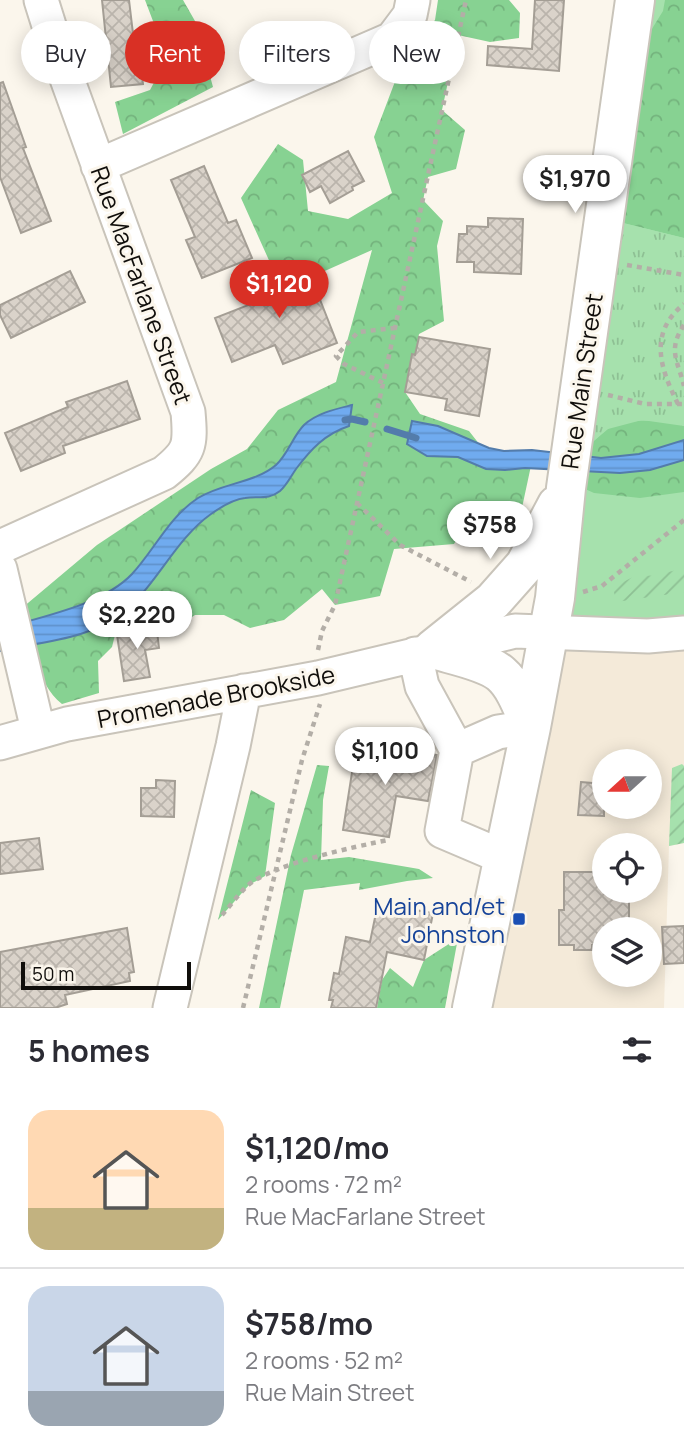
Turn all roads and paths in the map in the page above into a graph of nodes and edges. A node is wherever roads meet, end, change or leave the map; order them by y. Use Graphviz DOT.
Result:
graph roads {
  1 [pos="41,0"];
  2 [pos="413,0"];
  3 [pos="466,0"];
  4 [pos="635,0"];
  5 [pos="98,166"];
  6 [pos="627,265"];
  7 [pos="684,275"];
  8 [pos="684,304"];
  9 [pos="684,325"];
  10 [pos="395,328"];
  11 [pos="683,377"];
  12 [pos="383,383"];
  13 [pos="684,386"];
  14 [pos="607,394"];
  15 [pos="681,404"];
  16 [pos="566,488"];
  17 [pos="357,503"];
  18 [pos="684,520"];
  19 [pos="0,547"];
  20 [pos="0,569"];
  21 [pos="481,587"];
  22 [pos="590,591"];
  23 [pos="548,632"];
  24 [pos="684,633"];
  25 [pos="424,652"];
  26 [pos="317,654"];
  27 [pos="244,691"];
  28 [pos="320,707"];
  29 [pos="531,727"];
  30 [pos="38,730"];
  31 [pos="0,743"];
  32 [pos="457,750"];
  33 [pos="388,840"];
  34 [pos="503,857"];
  35 [pos="274,871"];
  36 [pos="218,920"];
  37 [pos="170,1008"];
  38 [pos="243,1008"];
  39 [pos="472,1008"];
  1 -- 5 [label="street, Rue MacFarlane Street"];
  2 -- 5 [label="street"];
  3 -- 10 [label="path"];
  4 -- 16 [label="main road, Rue Main Street"];
  5 -- 19 [label="street, Rue MacFarlane Street"];
  6 -- 7 [label="path"];
  8 -- 15 [label="path"];
  9 -- 11 [label="path"];
  10 -- 12 [label="path"];
  10 -- 12 [label="path"];
  11 -- 13 [label="path"];
  12 -- 17 [label="path"];
  14 -- 15 [label="path"];
  16 -- 23 [label="main road, Rue Main Street"];
  16 -- 25 [label="main road"];
  17 -- 21 [label="path"];
  17 -- 26 [label="path"];
  18 -- 22 [label="path"];
  20 -- 30 [label="street"];
  23 -- 24 [label="street, Promenade Brookside"];
  23 -- 25 [label="street, Promenade Brookside"];
  23 -- 29 [label="main road, Rue Main Street"];
  25 -- 27 [label="street, Promenade Brookside"];
  25 -- 29 [label="main road"];
  25 -- 32 [label="street"];
  27 -- 30 [label="street, Promenade Brookside"];
  27 -- 37 [label="street"];
  28 -- 35 [label="path"];
  29 -- 32 [label="street"];
  29 -- 34 [label="main road, Rue Main Street"];
  30 -- 31 [label="street, Promenade Brookside"];
  32 -- 34 [label="street"];
  33 -- 35 [label="path"];
  34 -- 39 [label="main road, Rue Main Street"];
  35 -- 36 [label="path"];
  35 -- 38 [label="path"];
}
